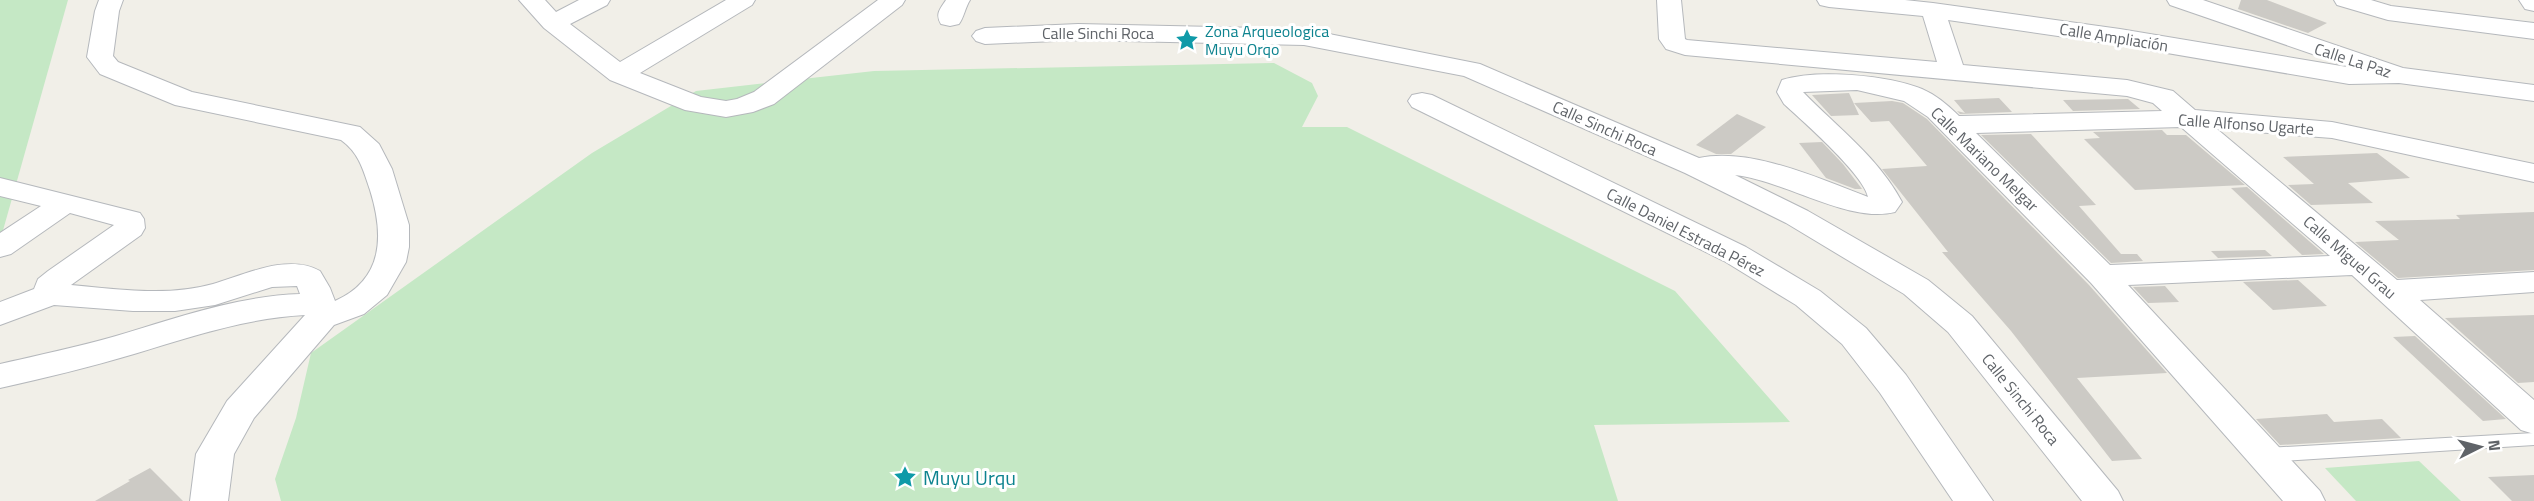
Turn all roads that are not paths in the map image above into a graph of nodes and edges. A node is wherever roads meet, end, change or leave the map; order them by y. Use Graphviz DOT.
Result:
graph roads {
  1 [pos="111,0"];
  2 [pos="531,0"];
  3 [pos="598,0"];
  4 [pos="743,0"];
  5 [pos="893,0"];
  6 [pos="1669,0"];
  7 [pos="1829,0"];
  8 [pos="2179,0"];
  9 [pos="2346,0"];
  10 [pos="2531,0"];
  11 [pos="2534,3"];
  12 [pos="2384,7"];
  13 [pos="1933,10"];
  14 [pos="553,23"];
  15 [pos="2534,31"];
  16 [pos="985,36"];
  17 [pos="1953,73"];
  18 [pos="619,74"];
  19 [pos="2399,75"];
  20 [pos="2534,93"];
  21 [pos="1422,101"];
  22 [pos="2189,118"];
  23 [pos="1953,125"];
  24 [pos="1695,167"];
  25 [pos="2534,173"];
  26 [pos="0,187"];
  27 [pos="67,202"];
  28 [pos="0,247"];
  29 [pos="2360,265"];
  30 [pos="2102,276"];
  31 [pos="2534,282"];
  32 [pos="2390,291"];
  33 [pos="51,294"];
  34 [pos="320,310"];
  35 [pos="0,314"];
  36 [pos="0,376"];
  37 [pos="2534,421"];
  38 [pos="2534,439"];
  39 [pos="2266,455"];
  40 [pos="209,501"];
  41 [pos="1974,501"];
  42 [pos="2100,501"];
  43 [pos="2306,501"];
  1 -- 34 [label="street"];
  2 -- 14 [label="street"];
  3 -- 14 [label="street"];
  4 -- 18 [label="street"];
  5 -- 18 [label="street"];
  6 -- 17 [label="street"];
  7 -- 13 [label="street, Calle Ampliación"];
  8 -- 19 [label="street, Calle La Paz"];
  9 -- 12 [label="street"];
  10 -- 11 [label="street"];
  12 -- 15 [label="street"];
  13 -- 17 [label="street"];
  13 -- 19 [label="street, Calle Ampliación"];
  14 -- 18 [label="street"];
  16 -- 24 [label="street, Calle Sinchi Roca"];
  17 -- 22 [label="street, Calle Miguel Grau"];
  19 -- 20 [label="street, Calle La Paz"];
  21 -- 41 [label="street, Calle Daniel Estrada Pérez"];
  22 -- 23 [label="street, Calle Alfonso Ugarte"];
  22 -- 25 [label="street, Calle Alfonso Ugarte"];
  22 -- 29 [label="street, Calle Miguel Grau"];
  23 -- 24 [label="street, Calle Mariano Melgar"];
  23 -- 30 [label="street, Calle Mariano Melgar"];
  24 -- 42 [label="street, Calle Sinchi Roca"];
  26 -- 27 [label="street"];
  27 -- 28 [label="street"];
  27 -- 33 [label="street"];
  29 -- 30 [label="street"];
  29 -- 32 [label="street, Calle Miguel Grau"];
  30 -- 39 [label="street, Calle Mariano Melgar"];
  31 -- 32 [label="street"];
  32 -- 37 [label="street, Calle Miguel Grau"];
  33 -- 34 [label="street"];
  33 -- 35 [label="street"];
  34 -- 36 [label="street"];
  34 -- 40 [label="street"];
  38 -- 39 [label="lane"];
  39 -- 43 [label="street, Calle Mariano Melgar"];
}
